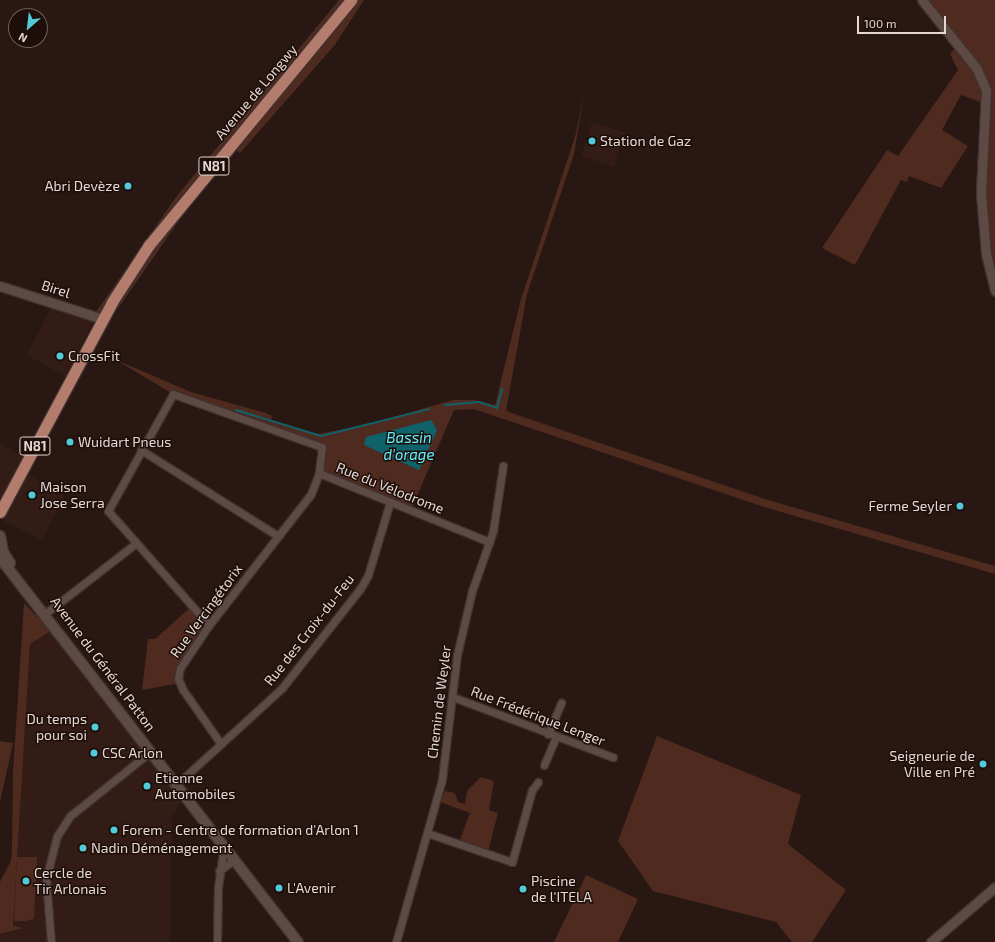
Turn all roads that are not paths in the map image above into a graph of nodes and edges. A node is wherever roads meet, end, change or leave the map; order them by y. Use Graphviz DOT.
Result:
graph roads {
  1 [pos="351,0"];
  2 [pos="922,0"];
  3 [pos="0,286"];
  4 [pos="995,291"];
  5 [pos="103,319"];
  6 [pos="141,450"];
  7 [pos="503,466"];
  8 [pos="319,473"];
  9 [pos="390,502"];
  10 [pos="0,512"];
  11 [pos="0,536"];
  12 [pos="278,536"];
  13 [pos="490,542"];
  14 [pos="135,544"];
  15 [pos="1,554"];
  16 [pos="46,613"];
  17 [pos="209,625"];
  18 [pos="453,697"];
  19 [pos="561,703"];
  20 [pos="552,736"];
  21 [pos="221,744"];
  22 [pos="152,751"];
  23 [pos="614,757"];
  24 [pos="544,765"];
  25 [pos="538,782"];
  26 [pos="177,784"];
  27 [pos="427,833"];
  28 [pos="224,845"];
  29 [pos="235,860"];
  30 [pos="219,872"];
  31 [pos="995,887"];
  32 [pos="51,942"];
  33 [pos="217,942"];
  34 [pos="298,942"];
  35 [pos="396,942"];
  36 [pos="931,942"];
  1 -- 5 [label="main road, Avenue de Longwy / N81"];
  2 -- 4 [label="street"];
  3 -- 5 [label="street, Birel"];
  5 -- 10 [label="main road, Avenue de Longwy / N81"];
  6 -- 8 [label="street, Rue du Vélodrome"];
  6 -- 12 [label="street"];
  6 -- 14 [label="street"];
  7 -- 13 [label="street, Chemin de Weyler"];
  8 -- 9 [label="street, Rue du Vélodrome"];
  8 -- 12 [label="street, Rue Vercingétorix"];
  9 -- 13 [label="street, Rue du Vélodrome"];
  9 -- 21 [label="street, Rue des Croix-du-Feu"];
  11 -- 15 [label="main road"];
  12 -- 17 [label="street, Rue Vercingétorix"];
  13 -- 18 [label="street, Chemin de Weyler"];
  14 -- 16 [label="street"];
  14 -- 17 [label="street"];
  15 -- 16 [label="main road, Avenue du Général Patton"];
  16 -- 22 [label="main road, Avenue du Général Patton"];
  17 -- 21 [label="street, Rue Vercingétorix"];
  18 -- 20 [label="street, Rue Frédérique Lenger"];
  18 -- 27 [label="street, Chemin de Weyler"];
  19 -- 20 [label="street"];
  20 -- 23 [label="street, Rue Frédérique Lenger"];
  20 -- 24 [label="street"];
  21 -- 26 [label="street, Rue des Croix-du-Feu"];
  22 -- 26 [label="main road, Avenue du Général Patton"];
  22 -- 32 [label="street"];
  25 -- 27 [label="street"];
  26 -- 28 [label="main road, Avenue du Général Patton"];
  27 -- 35 [label="street, Chemin de Weyler"];
  28 -- 29 [label="main road, Avenue du Général Patton"];
  28 -- 30 [label="street"];
  29 -- 30 [label="street"];
  29 -- 34 [label="main road, Avenue du Général Patton"];
  30 -- 33 [label="street"];
  31 -- 36 [label="street"];
}
